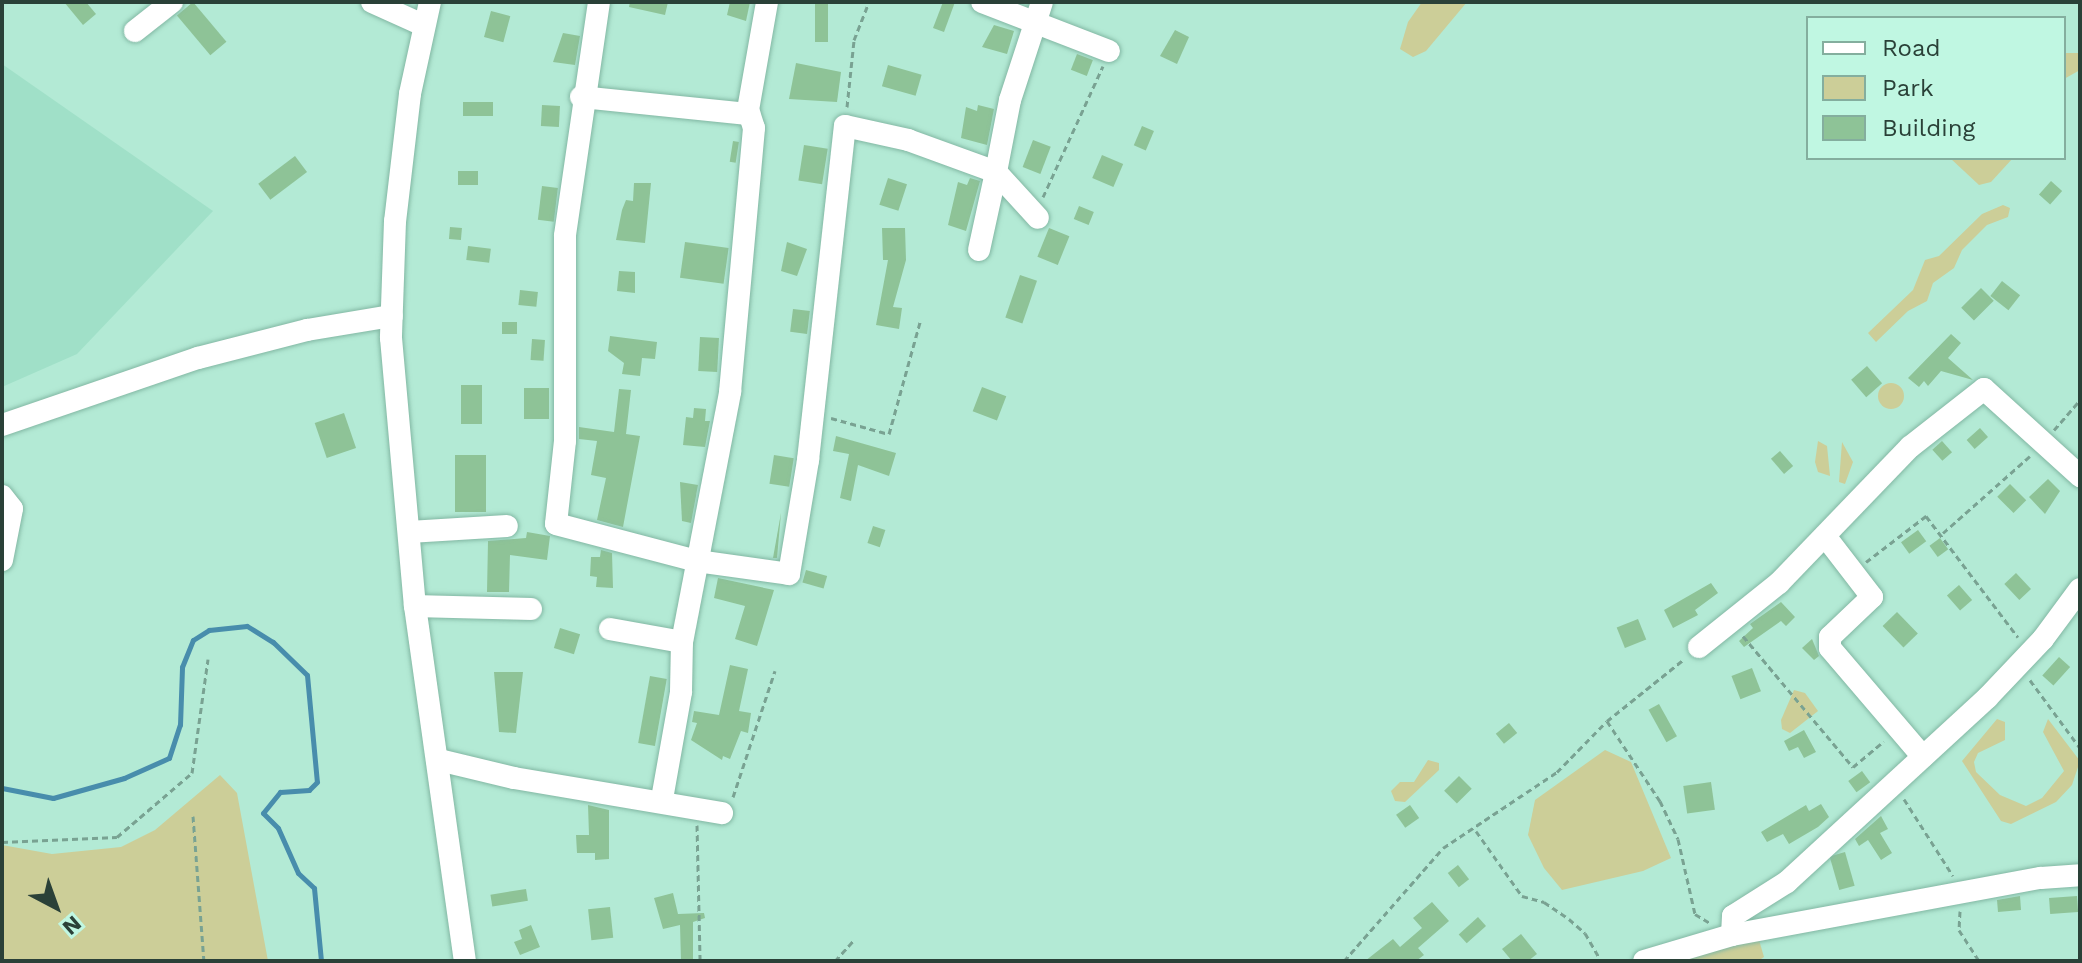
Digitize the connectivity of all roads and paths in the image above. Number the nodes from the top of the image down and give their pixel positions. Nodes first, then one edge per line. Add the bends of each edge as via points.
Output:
1 (172, 2) edge
2 (372, 2) edge
3 (430, 2) edge
4 (599, 2) edge
5 (767, 2) edge
6 (869, 2) edge
7 (982, 2) edge
8 (1038, 12) edge
9 (423, 25) junction
10 (135, 31) dead end
11 (1109, 51) dead end
12 (1096, 86) dead end
13 (581, 97) junction
14 (749, 114) junction
15 (845, 126) junction
16 (996, 172) junction
17 (1052, 180) dead end
18 (1038, 218) dead end
19 (979, 250) dead end
20 (392, 316) junction
21 (920, 322) dead end
22 (2080, 400) edge
23 (812, 412) junction
24 (2, 425) edge
25 (2043, 443) junction
26 (2080, 476) edge
27 (2, 496) edge
28 (507, 526) dead end
29 (409, 532) junction
30 (1943, 533) junction
31 (1825, 536) junction
32 (2, 560) edge
33 (697, 561) junction
34 (1854, 572) junction
35 (2080, 589) edge
36 (415, 606) junction
37 (531, 609) dead end
38 (1734, 624) junction
39 (610, 629) dead end
40 (682, 642) junction
41 (1699, 647) joint
42 (2025, 658) junction
43 (208, 659) dead end
44 (775, 671) dead end
45 (1607, 721) junction
46 (1899, 728) junction
47 (2080, 748) edge
48 (1923, 757) junction
49 (439, 760) junction
50 (1893, 784) junction
51 (662, 799) junction
52 (711, 812) junction
53 (193, 816) dead end
54 (1476, 831) junction
55 (2, 842) edge
56 (2080, 875) edge
57 (1960, 893) junction
58 (1732, 929) junction
59 (853, 941) dead end
60 (204, 961) edge
61 (465, 961) edge
62 (700, 961) edge
63 (835, 961) edge
64 (1344, 961) edge
65 (1601, 961) edge
66 (1644, 961) edge
67 (1979, 961) edge

1 - 10 street
2 - 9 street
3 - 9 street
4 - 13 street
5 - 14 street
6 - 15 path via 854,40
7 - 8 street
8 - 11 street
8 - 16 street
9 - 20 street via 395,221
12 - 17 path
13 - 14 street
13 - 33 street via 565,236 565,441 556,524
14 - 33 street via 754,128 730,392
15 - 16 street via 908,140
15 - 23 street
16 - 18 street
16 - 19 street
20 - 24 street via 307,330 198,358
20 - 29 street
21 - 23 path via 889,434
22 - 25 path
23 - 33 street via 789,574
25 - 26 street
25 - 30 path
25 - 31 street via 1984,389 1910,447
27 - 32 street via 12,509
28 - 29 street
29 - 36 street
30 - 34 path via 1926,516
30 - 42 path
31 - 34 street
31 - 38 street
33 - 40 street
34 - 46 street via 1872,597 1830,637 1830,648
35 - 42 street
36 - 37 street
36 - 49 street
38 - 41 street
38 - 46 path via 1853,767
39 - 40 street
40 - 51 street via 681,692
41 - 45 path
42 - 47 path
42 - 48 street
43 - 55 path via 192,773 117,837
44 - 52 path via 733,797
45 - 54 path via 1557,772
45 - 58 path via 1629,747 1678,839 1695,914
46 - 48 street
48 - 50 street
49 - 51 street via 514,778
49 - 61 street
50 - 57 path
50 - 58 street via 1795,875 1733,916
51 - 52 street
52 - 62 path
53 - 60 path
54 - 64 path via 1443,848
54 - 65 path via 1522,896 1544,902 1569,919 1585,933
56 - 57 street
57 - 58 street
57 - 67 path via 1959,930
58 - 66 street
59 - 63 path

